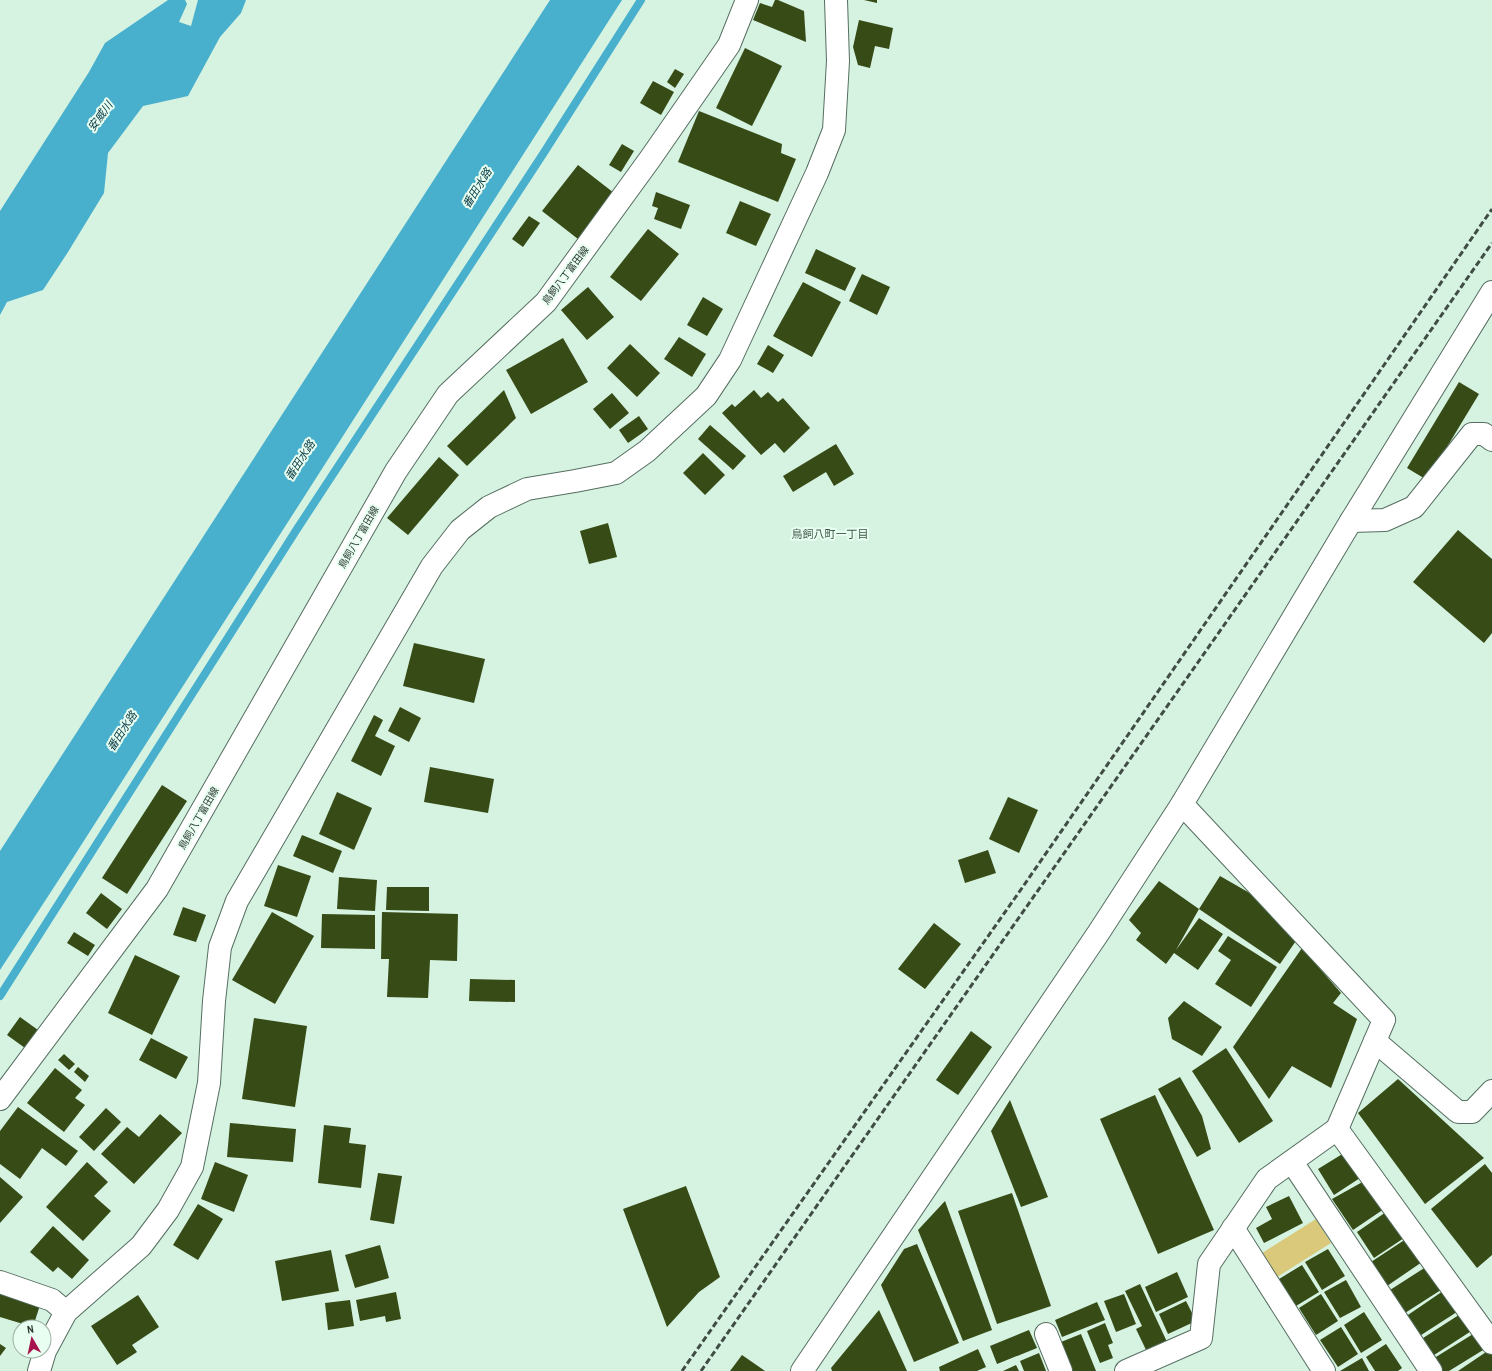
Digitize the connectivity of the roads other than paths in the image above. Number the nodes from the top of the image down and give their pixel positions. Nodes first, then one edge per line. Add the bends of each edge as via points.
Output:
1 (747, 0) edge
2 (836, 0) edge
3 (1492, 292) edge
4 (1492, 440) edge
5 (1351, 521) junction
6 (1182, 804) junction
7 (1375, 1041) junction
8 (1492, 1091) edge
9 (0, 1099) edge
10 (1337, 1129) junction
11 (1292, 1162) junction
12 (1233, 1228) junction
13 (0, 1282) edge
14 (66, 1312) junction
15 (1046, 1334) dead end
16 (1492, 1343) edge
17 (39, 1371) edge
18 (802, 1371) edge
19 (1061, 1371) edge
20 (1126, 1371) edge
21 (1324, 1371) edge
22 (1431, 1371) edge

1 - 9 street, 鳥飼八丁富田線 via 730,45 546,302 448,394 396,471 157,889
2 - 14 street via 838,61 834,130 818,173 730,360 706,396 647,451 616,473 527,489 489,507 460,530 432,566 236,901 220,947 209,1083 192,1167 168,1210 141,1246
3 - 5 street
4 - 5 street via 1484,434 1472,434 1414,507 1385,520
5 - 6 street
6 - 7 street via 1384,1020
6 - 18 street via 1095,939
7 - 8 street via 1458,1112 1472,1112
7 - 10 street
10 - 11 street
10 - 16 street
11 - 12 street via 1268,1179
11 - 22 street
12 - 20 street via 1209,1264 1201,1338
12 - 21 street
13 - 14 street via 52,1300
14 - 17 street via 45,1351
15 - 19 street

